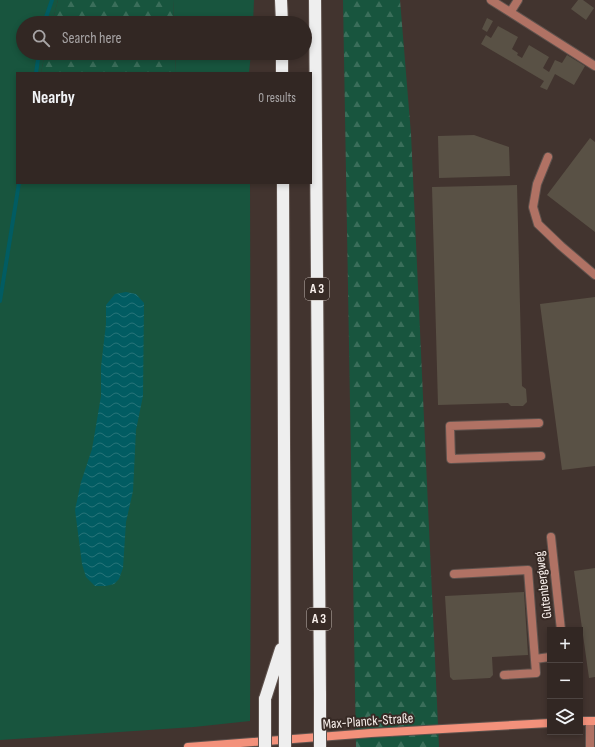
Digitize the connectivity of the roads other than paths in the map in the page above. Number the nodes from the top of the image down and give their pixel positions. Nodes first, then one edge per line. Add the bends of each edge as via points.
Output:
1 (281, 0) edge
2 (315, 0) edge
3 (491, 0) edge
4 (518, 0) edge
5 (511, 11) junction
6 (282, 16) edge
7 (282, 60) edge
8 (595, 66) edge
9 (282, 72) edge
10 (548, 157) dead end
11 (283, 184) edge
12 (595, 275) edge
13 (539, 422) dead end
14 (541, 456) dead end
15 (550, 537) dead end
16 (454, 574) dead end
17 (562, 627) edge
18 (284, 638) junction
19 (547, 657) edge
20 (535, 659) junction
21 (504, 675) dead end
22 (592, 721) edge
23 (547, 723) edge
24 (188, 747) edge
25 (265, 747) edge
26 (285, 747) edge
27 (320, 747) edge
28 (590, 747) edge

1 - 6 highway
2 - 27 highway, A 3, bridge
3 - 5 street
4 - 5 street
5 - 8 street
7 - 9 highway
10 - 12 street via 537,184 533,207 538,224
11 - 18 highway
13 - 14 street via 450,426 451,460
15 - 17 street, Gutenbergweg
16 - 20 street via 528,570
18 - 25 highway, bridge via 265,699
18 - 26 highway, bridge
19 - 20 street
20 - 21 street via 536,673
22 - 28 street
23 - 24 street, Max-Planck-Straße

